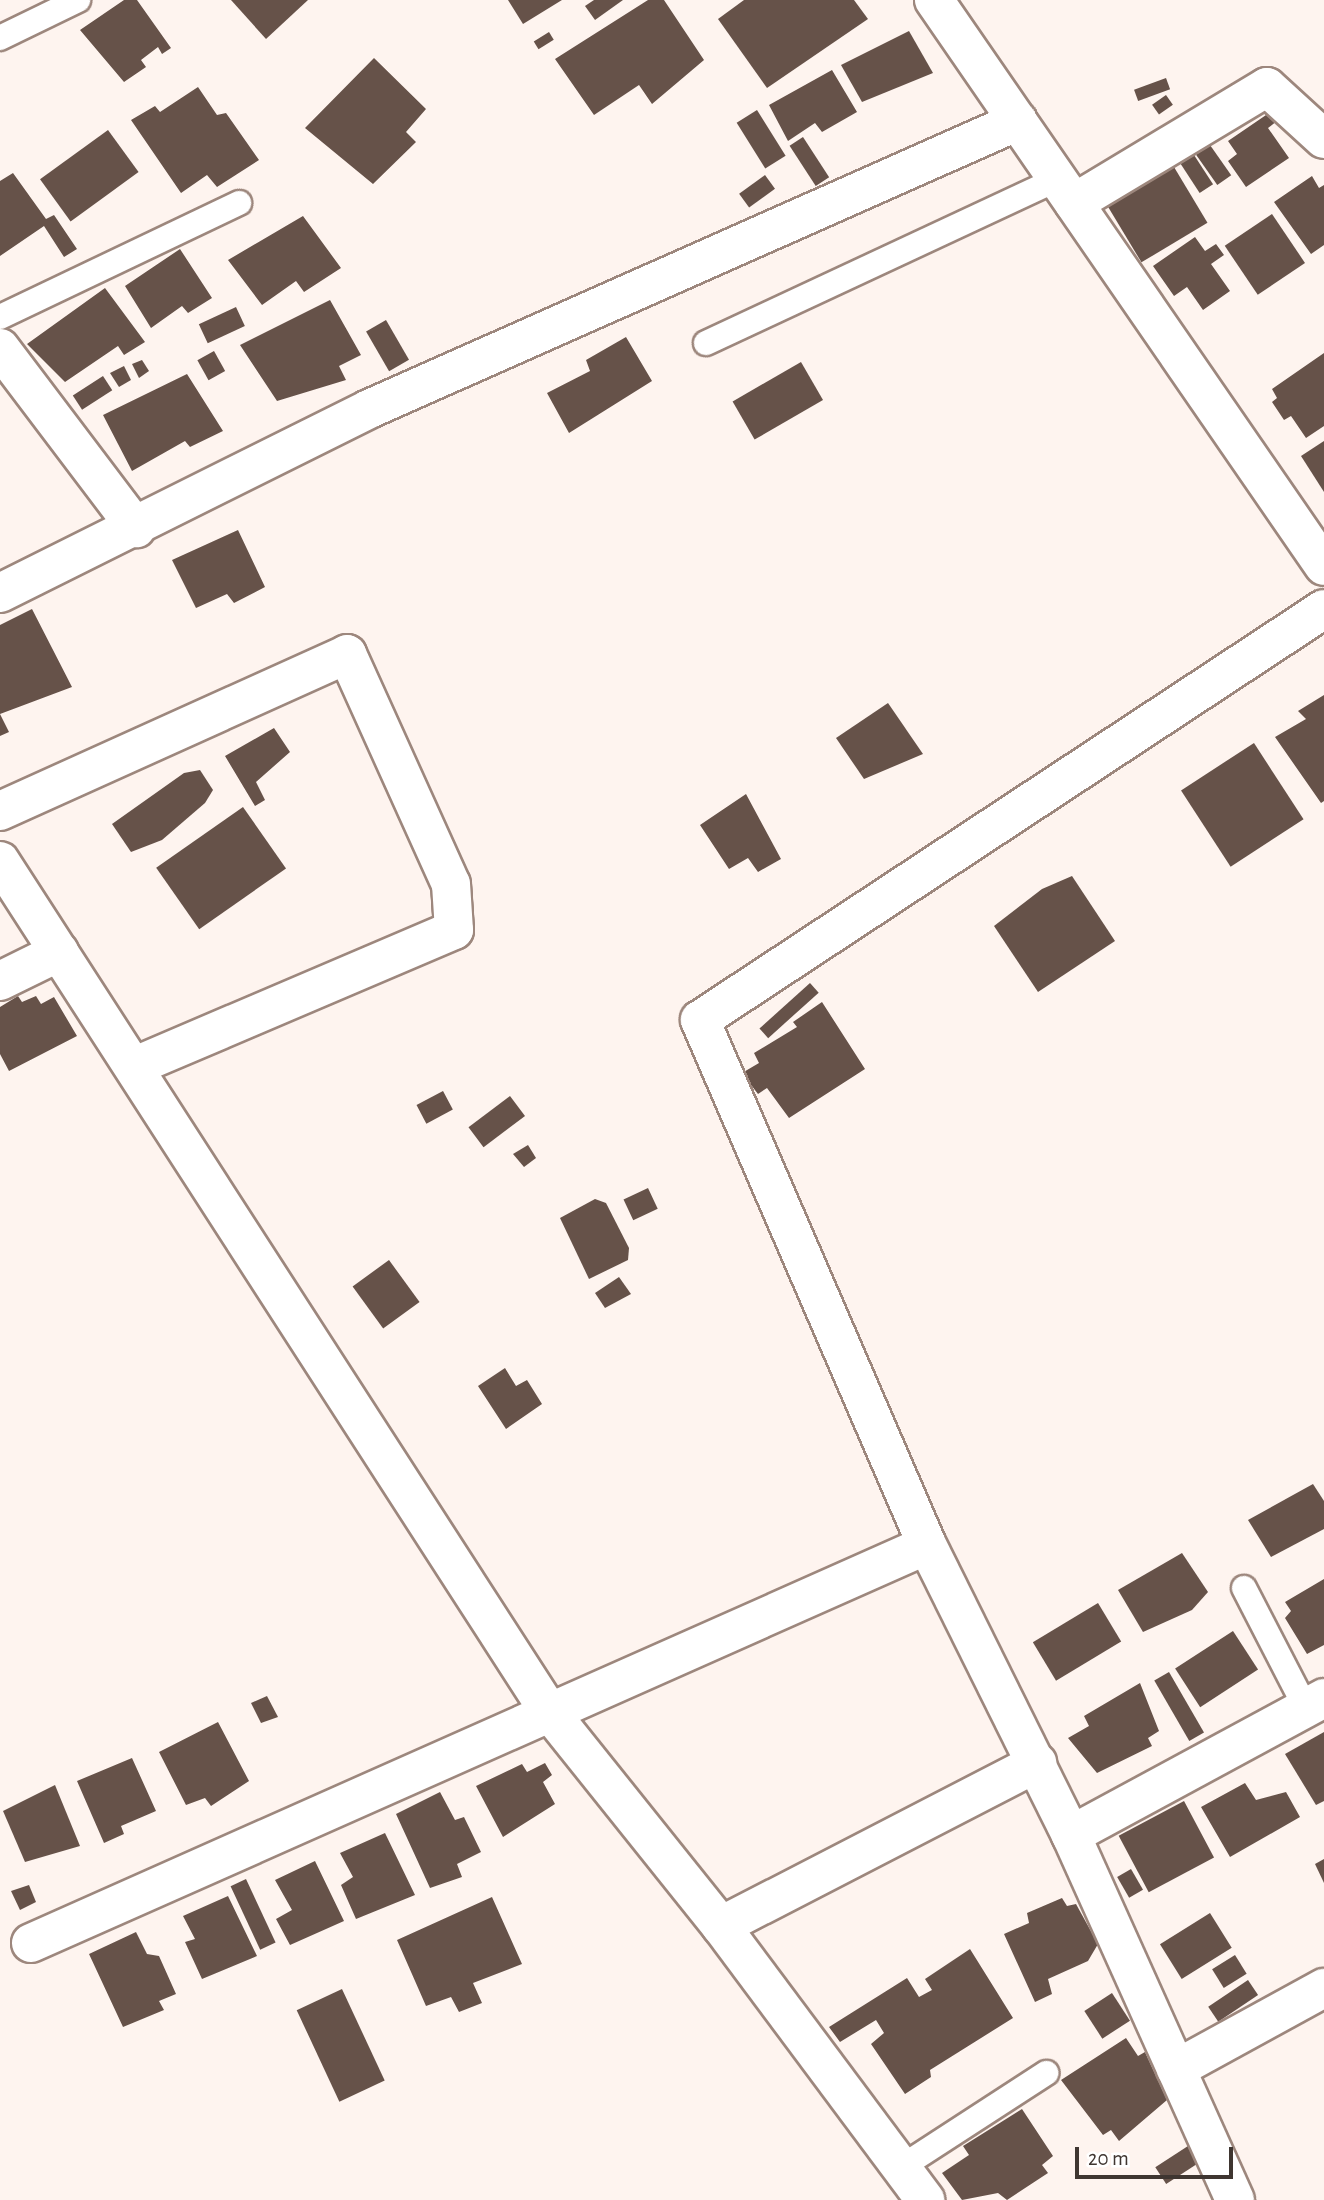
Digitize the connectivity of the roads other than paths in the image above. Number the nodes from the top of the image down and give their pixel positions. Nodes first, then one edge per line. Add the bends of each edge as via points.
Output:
1 (78, 0) edge
2 (934, 0) edge
3 (0, 38) edge
4 (1018, 121) junction
5 (1324, 139) edge
6 (1066, 191) junction
7 (239, 203) dead end
8 (0, 317) edge
9 (706, 343) dead end
10 (0, 348) edge
11 (136, 528) junction
12 (1324, 566) edge
13 (0, 593) edge
14 (1324, 609) edge
15 (0, 811) edge
16 (0, 861) edge
17 (59, 952) junction
18 (0, 981) edge
19 (135, 1066) junction
20 (927, 1545) junction
21 (1244, 1588) dead end
22 (1315, 1703) edge
23 (548, 1710) junction
24 (1037, 1763) junction
25 (1071, 1835) junction
26 (721, 1926) junction
27 (31, 1943) dead end
28 (1324, 1988) edge
29 (1177, 2068) junction
30 (1046, 2073) dead end
31 (903, 2166) junction
32 (925, 2200) edge
33 (1235, 2200) edge

1 - 3 lane
2 - 4 street
4 - 6 street
4 - 11 street via 369,408
5 - 6 street via 1267,87
6 - 9 lane
6 - 12 street
7 - 8 lane
10 - 11 street
11 - 13 street
14 - 20 street via 701,1020
15 - 19 street via 347,654 451,884 454,930
16 - 17 street
17 - 18 street
17 - 19 street
19 - 23 street
20 - 23 street via 592,1698
20 - 24 street
21 - 22 lane
22 - 25 street
23 - 26 street
23 - 27 street
24 - 25 street
24 - 26 street
25 - 29 street
26 - 31 street
28 - 29 street
29 - 33 street
30 - 31 lane
31 - 32 street

